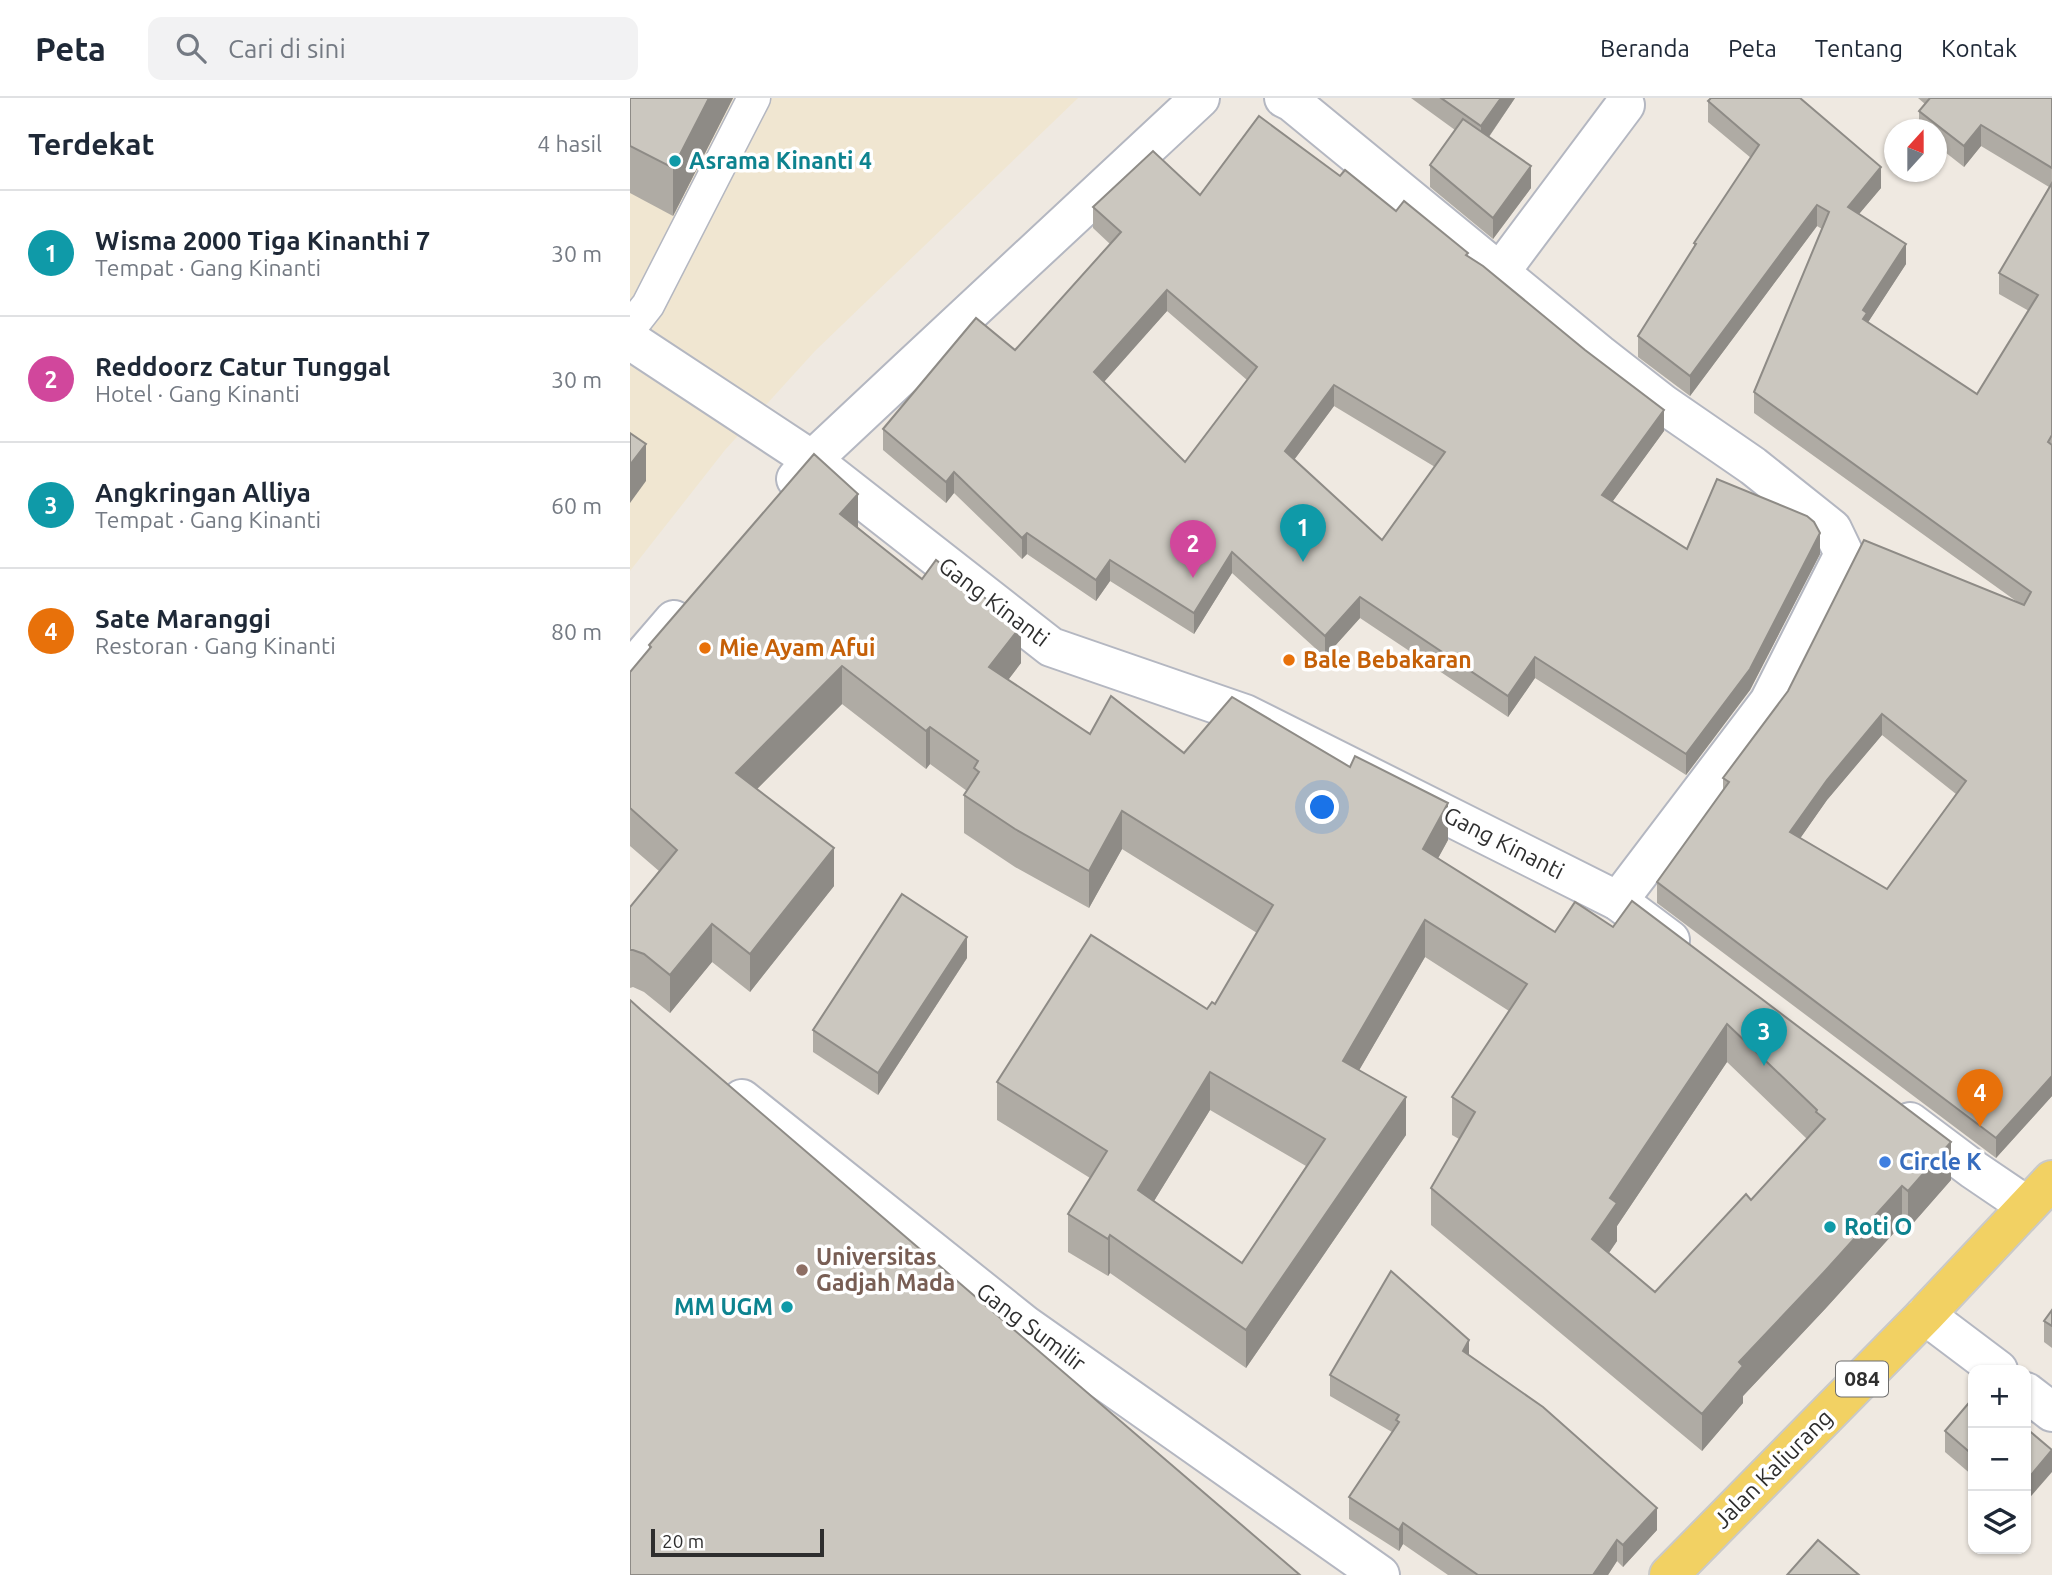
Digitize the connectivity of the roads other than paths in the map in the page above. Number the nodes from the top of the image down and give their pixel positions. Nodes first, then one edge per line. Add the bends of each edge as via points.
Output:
1 (754, 98) edge
2 (1200, 98) edge
3 (1290, 99) edge
4 (1625, 105) dead end
5 (1500, 272) junction
6 (630, 328) edge
7 (630, 340) edge
8 (812, 460) junction
9 (775, 503) edge
10 (694, 597) edge
11 (630, 671) edge
12 (1618, 901) junction
13 (1696, 960) edge
14 (715, 1078) edge
15 (1885, 1103) edge
16 (2039, 1193) edge
17 (1925, 1315) junction
18 (1991, 1365) edge
19 (2031, 1396) edge
20 (2052, 1412) edge
21 (1380, 1575) edge
22 (1669, 1575) edge

1 - 6 lane via 648,305
2 - 8 street
3 - 5 street
4 - 5 street
5 - 12 street via 1652,396 1753,466 1832,529 1844,554 1769,702
7 - 8 street, Gang Kinanti
8 - 9 street
8 - 12 street, Gang Kinanti via 1051,647 1245,714
10 - 11 street
12 - 13 street, Gang Kinanti
14 - 21 street, Gang Sumilir via 1025,1325
15 - 16 street via 1974,1170
16 - 17 main road, Jalan Kaliurang / 084
17 - 18 street
17 - 22 main road, Jalan Kaliurang / 084
19 - 20 street

